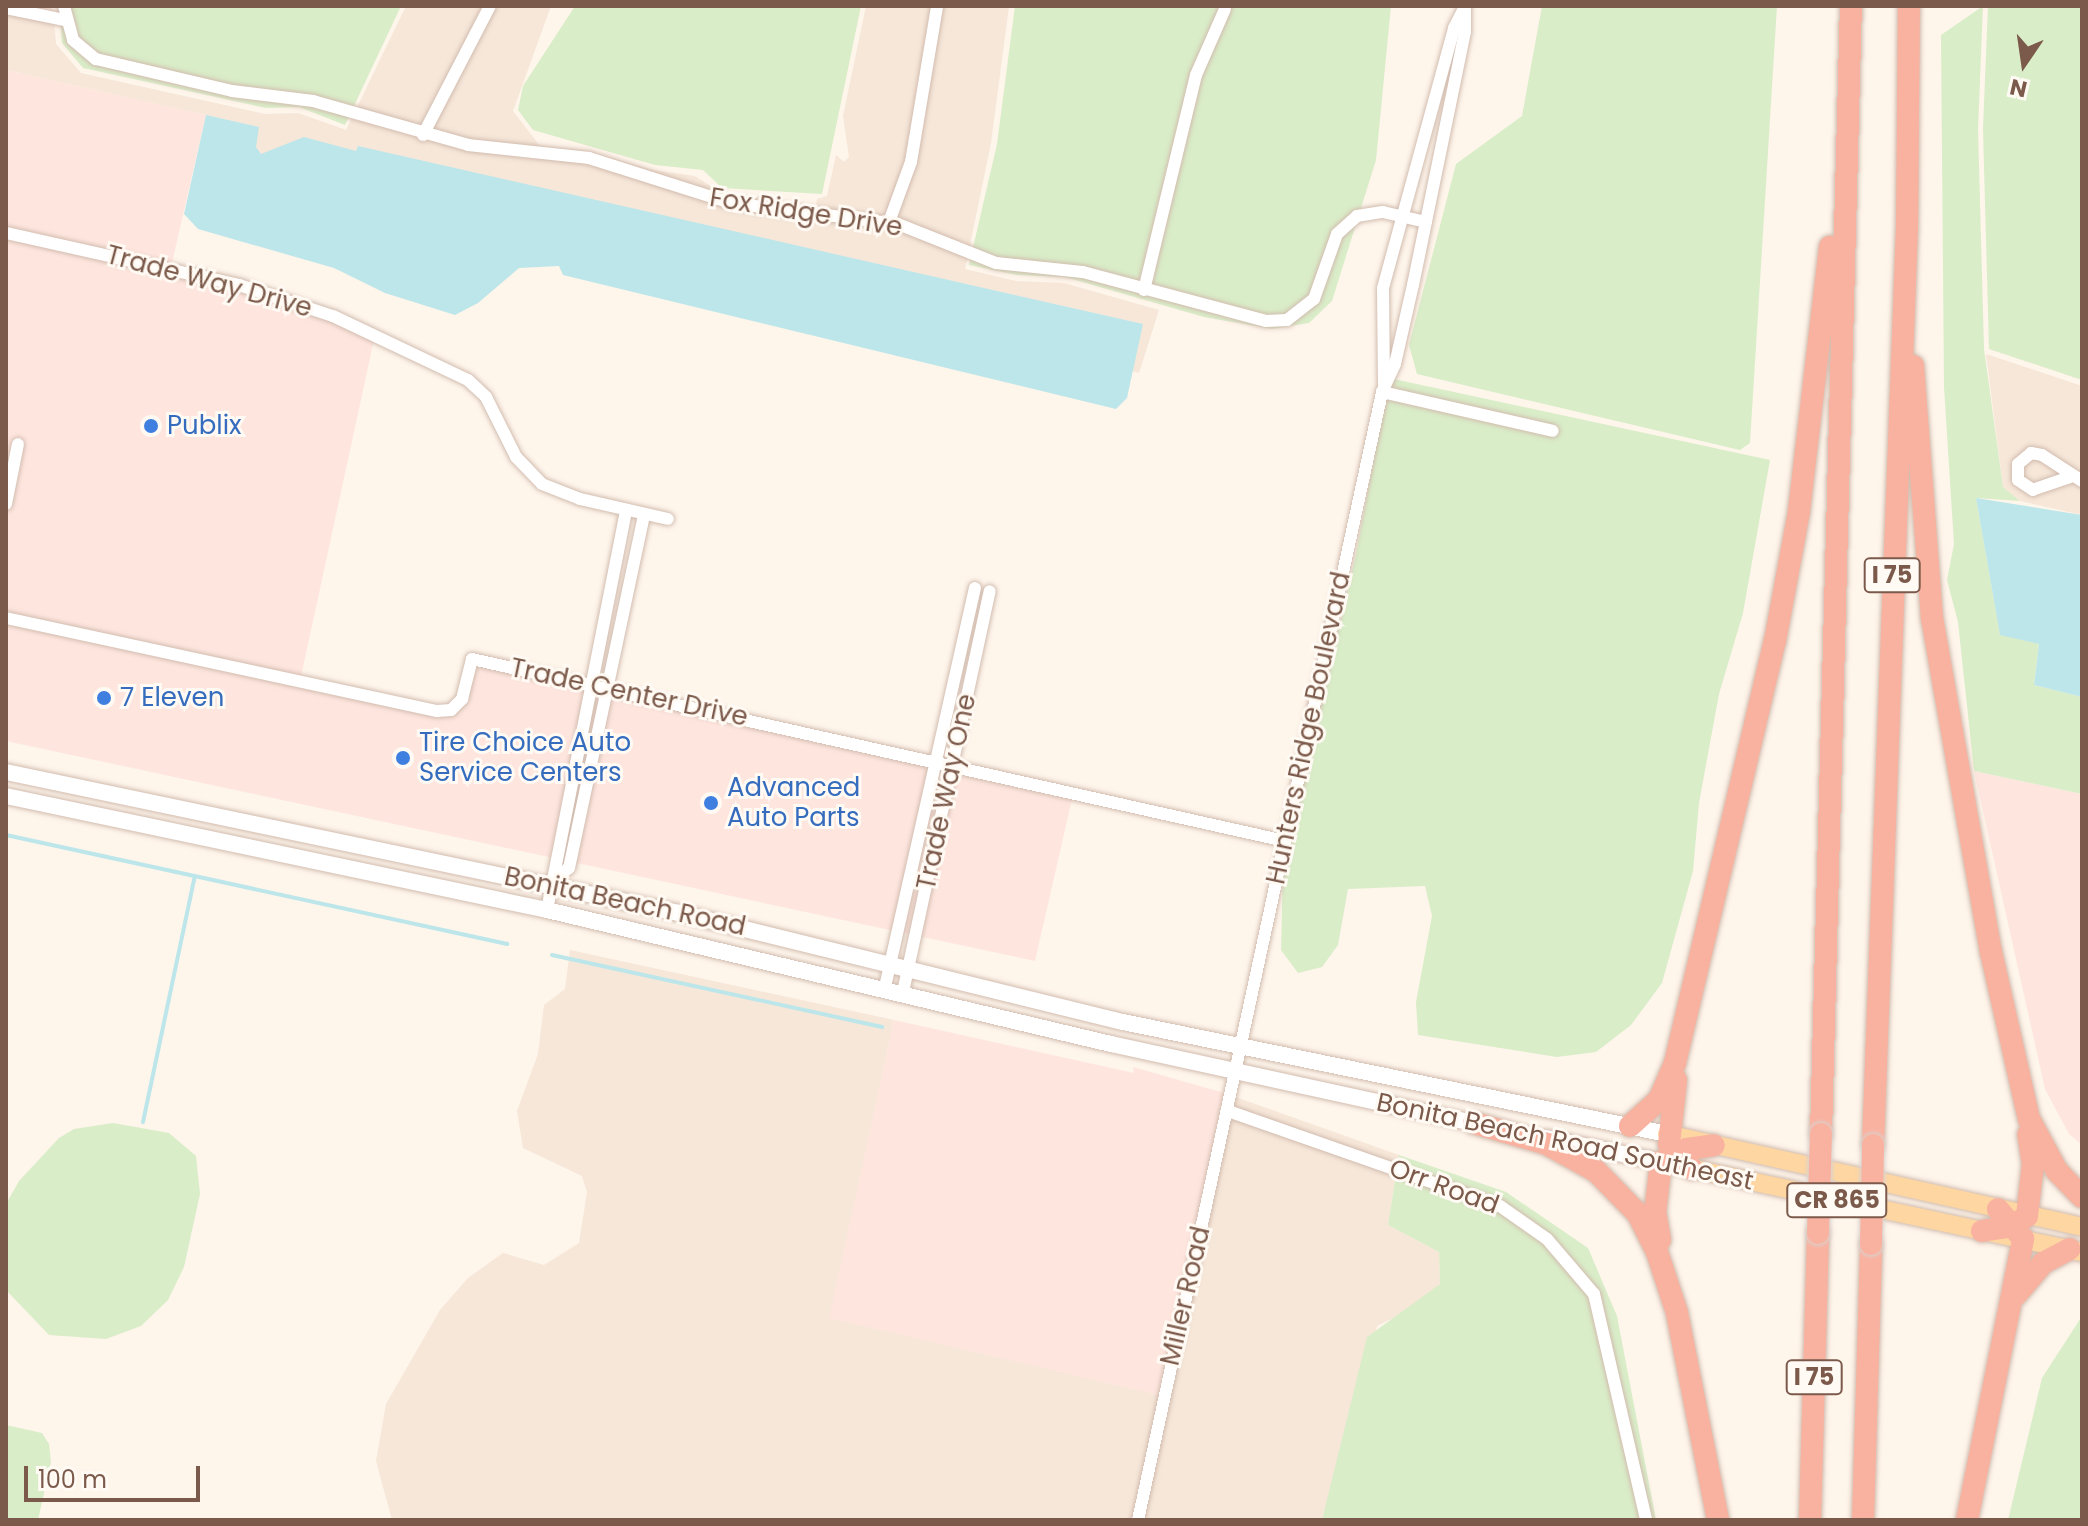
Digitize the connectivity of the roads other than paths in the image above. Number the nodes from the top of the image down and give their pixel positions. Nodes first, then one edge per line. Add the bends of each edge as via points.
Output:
1 (64, 6) edge
2 (490, 6) edge
3 (937, 6) edge
4 (1465, 6) edge
5 (1851, 6) edge
6 (1909, 6) edge
7 (1225, 7) edge
8 (6, 8) edge
9 (64, 20) junction
10 (423, 135) junction
11 (1847, 144) junction
12 (1401, 217) junction
13 (889, 222) junction
14 (1426, 222) junction
15 (1907, 228) junction
16 (6, 233) edge
17 (1144, 290) junction
18 (1383, 388) junction
19 (1553, 431) dead end
20 (18, 444) dead end
21 (6, 504) edge
22 (626, 510) junction
23 (644, 514) junction
24 (668, 519) dead end
25 (975, 588) dead end
26 (990, 591) dead end
27 (6, 618) edge
28 (590, 684) junction
29 (609, 687) junction
30 (935, 764) junction
31 (952, 769) junction
32 (6, 772) edge
33 (6, 796) edge
34 (1285, 841) junction
35 (555, 883) junction
36 (547, 910) junction
37 (890, 963) junction
38 (908, 968) junction
39 (885, 987) junction
40 (903, 992) junction
41 (1241, 1048) junction
42 (1675, 1063) junction
43 (1236, 1072) junction
44 (2021, 1095) junction
45 (1228, 1111) junction
46 (1474, 1123) junction
47 (1630, 1126) junction
48 (1714, 1145) joint
49 (1667, 1150) junction
50 (1692, 1169) joint
51 (2082, 1197) edge
52 (2015, 1222) junction
53 (2082, 1227) edge
54 (1982, 1231) joint
55 (2075, 1251) edge
56 (2015, 1296) junction
57 (1677, 1313) junction
58 (1138, 1520) edge
59 (1646, 1520) edge
60 (1718, 1520) edge
61 (1810, 1520) edge
62 (1863, 1520) edge
63 (1967, 1520) edge

1 - 9 street
2 - 10 street
3 - 13 street via 911,162
4 - 12 street, Hunters Ridge Boulevard via 1454,28
4 - 14 street, Hunters Ridge Boulevard via 1465,32
5 - 11 highway, I 75
6 - 15 highway, I 75
7 - 17 street via 1196,75
8 - 9 street
9 - 10 street, Fox Ridge Drive via 73,40 96,59 232,91 313,101
10 - 13 street, Fox Ridge Drive via 497,150 589,158 731,203
11 - 42 highway via 1788,573
11 - 61 highway, I 75, bridge
12 - 14 street, Fox Ridge Drive
12 - 17 street, Fox Ridge Drive via 1370,211 1346,222 1314,299 1287,320 1266,321
12 - 18 street, Hunters Ridge Boulevard via 1383,288
13 - 17 street, Fox Ridge Drive via 996,263 1067,268
14 - 18 street, Hunters Ridge Boulevard via 1395,364
15 - 44 highway via 1919,483 1932,618 1954,759
15 - 62 highway, I 75, bridge
16 - 22 street, Trade Way Drive via 239,285 344,321 468,380 486,397 516,457 542,484
18 - 19 street
18 - 34 street, Hunters Ridge Boulevard
20 - 21 street
22 - 23 street, Trade Way Drive
22 - 28 street
23 - 24 street, Trade Way Drive
23 - 29 street
25 - 30 street, Trade Way One
26 - 31 street, Trade Way One
27 - 28 street, Trade Center Drive via 437,711 451,710 462,699 472,659
28 - 29 street, Trade Center Drive
28 - 35 street via 553,865
29 - 30 street, Trade Center Drive
29 - 35 street via 569,868
30 - 31 street, Trade Center Drive
30 - 37 street, Trade Way One
31 - 34 street, Trade Center Drive
31 - 38 street, Trade Way One
32 - 35 street, Bonita Beach Road
33 - 36 street, Bonita Beach Road
34 - 41 street, Hunters Ridge Boulevard
35 - 36 street
35 - 37 street, Bonita Beach Road
36 - 39 street, Bonita Beach Road
37 - 38 street, Bonita Beach Road
37 - 39 street, Trade Way One
38 - 40 street, Trade Way One
38 - 41 street, Bonita Beach Road
39 - 40 street, Bonita Beach Road
40 - 43 street, Bonita Beach Road
41 - 43 street, Hunters Ridge Boulevard
41 - 47 street, Bonita Beach Road Southeast
42 - 47 highway via 1659,1100
42 - 49 highway
43 - 45 street, Miller Road
43 - 46 street, Bonita Beach Road Southeast
44 - 51 highway via 2043,1148
44 - 52 highway via 2033,1164
45 - 58 street, Miller Road
45 - 59 street, Orr Road via 1500,1206 1547,1239 1594,1294
46 - 49 street, Bonita Beach Road Southeast
46 - 57 highway via 1547,1144 1596,1171 1620,1192 1652,1239
47 - 49 street, Bonita Beach Road Southeast
48 - 49 highway
48 - 52 main road, Bonita Beach Road Southeast / CR 865
49 - 50 highway
49 - 57 highway via 1655,1213
50 - 54 main road, Bonita Beach Road Southeast / CR 865
52 - 53 main road, Bonita Beach Road Southeast / CR 865
52 - 54 highway
52 - 55 main road, Bonita Beach Road Southeast / CR 865
52 - 56 highway
55 - 56 highway via 2033,1272
56 - 63 highway
57 - 60 highway

